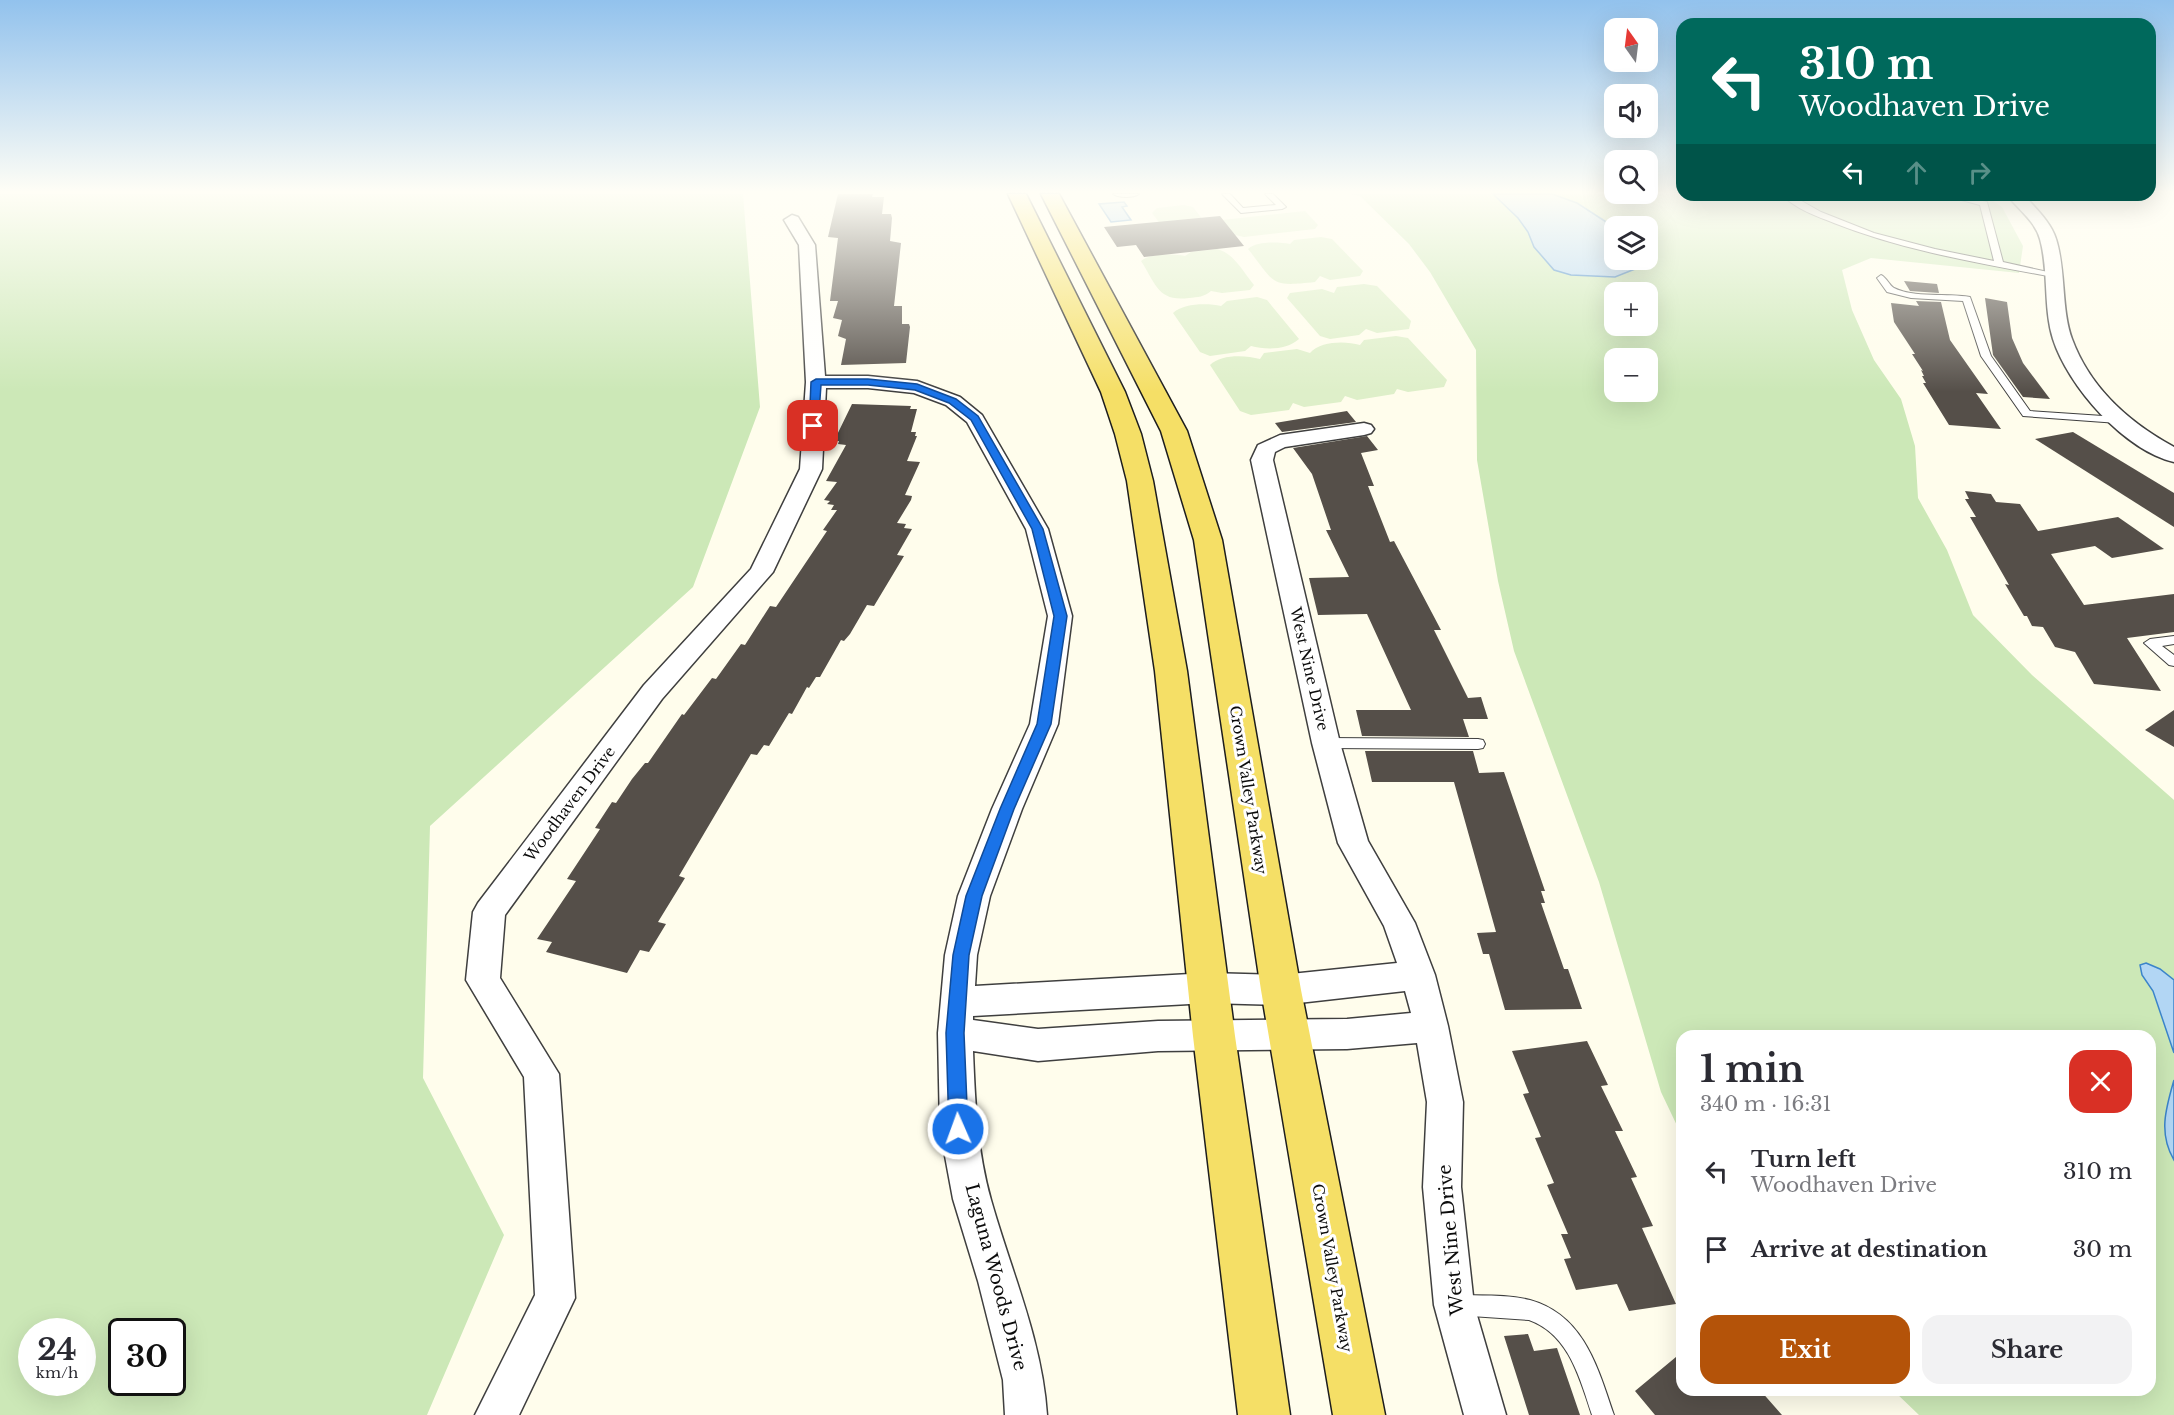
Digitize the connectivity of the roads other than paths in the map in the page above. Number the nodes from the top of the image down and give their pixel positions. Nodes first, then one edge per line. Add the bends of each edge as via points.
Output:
1 (808, 260) edge
2 (1049, 260) edge
3 (1085, 260) edge
4 (1976, 260) edge
5 (1998, 260) edge
6 (2051, 260) edge
7 (1999, 264) junction
8 (2053, 274) junction
9 (1881, 278) dead end
10 (816, 382) junction
11 (2118, 420) junction
12 (1364, 429) dead end
13 (2174, 456) edge
14 (2174, 640) edge
15 (2174, 662) edge
16 (1326, 743) junction
17 (1479, 744) dead end
18 (1419, 975) junction
19 (1208, 988) junction
20 (1285, 1012) junction
21 (956, 1017) junction
22 (1431, 1026) junction
23 (1214, 1036) junction
24 (1454, 1305) junction
25 (496, 1415) edge
26 (1026, 1415) edge
27 (1264, 1415) edge
28 (1359, 1415) edge
29 (1485, 1415) edge
30 (1603, 1415) edge

1 - 10 street, Woodhaven Drive
2 - 19 main road via 1113,392 1140,481 1171,671
3 - 20 main road, Crown Valley Parkway via 1174,431 1208,540
4 - 7 lane
5 - 7 lane
6 - 8 street
7 - 8 lane
8 - 11 street via 2062,338 2082,379
9 - 11 lane via 1890,290 1967,299 1986,356 2027,414
10 - 21 street, Laguna Woods Drive via 917,387 953,401 975,418 1037,529 1060,616 1044,724 974,896 961,955
10 - 25 street, Woodhaven Drive via 811,469 761,572 653,692 489,912 483,980 541,1074 555,1298
11 - 13 street
12 - 16 street, West Nine Drive via 1280,441 1265,449 1262,460
14 - 15 lane via 2150,643
16 - 17 lane
16 - 18 street, West Nine Drive via 1353,843 1399,923
18 - 20 street
18 - 22 street, West Nine Drive
19 - 20 street
19 - 21 street
19 - 23 main road
20 - 22 street via 1347,1034
20 - 23 street
20 - 28 main road, Crown Valley Parkway
21 - 23 street via 1038,1045
21 - 26 street, Laguna Woods Drive via 958,1129 972,1198 1024,1380
22 - 24 street, West Nine Drive via 1445,1102 1443,1187
23 - 27 main road
24 - 29 street, West Nine Drive
24 - 30 lane via 1532,1311 1555,1323 1575,1345

